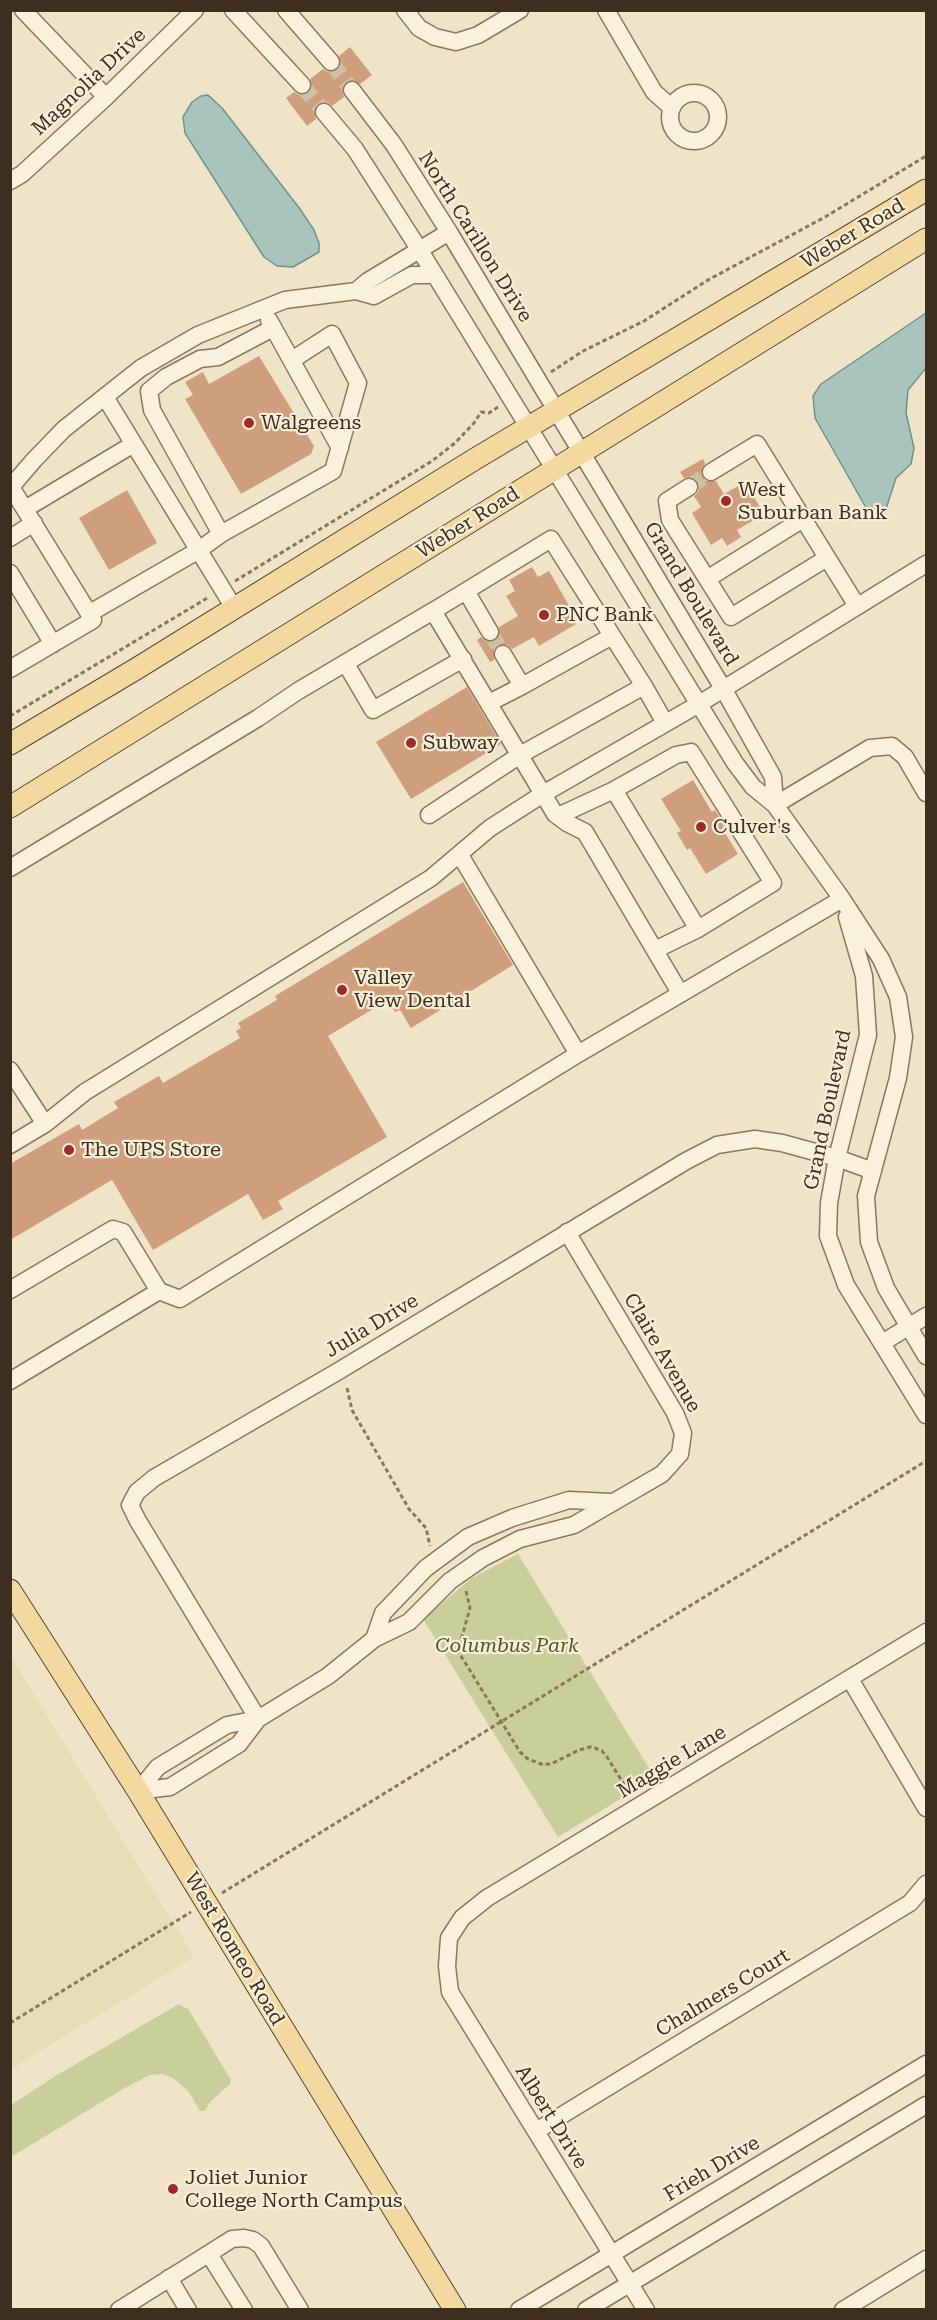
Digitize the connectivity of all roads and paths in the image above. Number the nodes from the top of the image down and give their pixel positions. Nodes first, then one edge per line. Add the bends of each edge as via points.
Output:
1 (23, 10) edge
2 (195, 10) edge
3 (233, 10) edge
4 (286, 10) edge
5 (405, 10) edge
6 (520, 10) edge
7 (606, 10) edge
8 (331, 62) tunnel mouth
9 (302, 85) tunnel mouth
10 (352, 90) tunnel mouth
11 (106, 96) junction
12 (672, 108) dead end
13 (324, 112) tunnel mouth
14 (927, 156) edge
15 (10, 181) edge
16 (927, 190) edge
17 (449, 232) junction
18 (927, 239) edge
19 (419, 249) junction
20 (434, 274) junction
21 (356, 291) junction
22 (262, 309) junction
23 (273, 328) junction
24 (292, 360) junction
25 (556, 369) dead end
26 (105, 397) junction
27 (496, 408) dead end
28 (557, 410) junction
29 (528, 427) junction
30 (132, 445) junction
31 (340, 448) junction
32 (582, 452) junction
33 (555, 469) junction
34 (711, 472) tunnel mouth
35 (689, 487) tunnel mouth
36 (11, 488) edge
37 (29, 516) junction
38 (803, 519) junction
39 (221, 534) junction
40 (10, 538) edge
41 (199, 550) junction
42 (827, 558) junction
43 (927, 564) edge
44 (10, 573) edge
45 (707, 579) junction
46 (222, 588) junction
47 (466, 591) junction
48 (857, 606) junction
49 (234, 608) junction
50 (434, 611) junction
51 (90, 613) junction
52 (490, 632) tunnel mouth
53 (612, 636) junction
54 (53, 644) junction
55 (503, 654) tunnel mouth
56 (463, 659) junction
57 (346, 664) junction
58 (10, 669) edge
59 (522, 686) junction
60 (644, 687) junction
61 (724, 690) junction
62 (489, 703) junction
63 (699, 704) junction
64 (10, 716) edge
65 (665, 723) junction
66 (10, 744) edge
67 (520, 755) junction
68 (614, 790) junction
69 (927, 793) edge
70 (543, 794) junction
71 (775, 805) junction
72 (10, 807) edge
73 (429, 815) dead end
74 (558, 816) junction
75 (460, 855) junction
76 (10, 868) edge
77 (842, 899) junction
78 (698, 929) junction
79 (655, 950) junction
80 (680, 993) junction
81 (578, 1054) junction
82 (10, 1070) edge
83 (45, 1124) junction
84 (10, 1145) edge
85 (837, 1158) junction
86 (873, 1171) junction
87 (567, 1232) junction
88 (10, 1290) edge
89 (159, 1291) junction
90 (927, 1316) edge
91 (909, 1327) junction
92 (882, 1343) junction
93 (927, 1356) edge
94 (10, 1381) edge
95 (347, 1388) dead end
96 (927, 1415) edge
97 (927, 1461) edge
98 (611, 1502) junction
99 (439, 1558) junction
100 (456, 1577) junction
101 (10, 1590) edge
102 (927, 1632) edge
103 (374, 1639) junction
104 (850, 1679) junction
105 (258, 1719) junction
106 (501, 1722) junction
107 (625, 1786) dead end
108 (138, 1791) junction
109 (927, 1808) edge
110 (927, 1884) edge
111 (228, 1890) dead end
112 (206, 1903) junction
113 (449, 1938) joint
114 (10, 2023) edge
115 (927, 2064) edge
116 (927, 2105) edge
117 (536, 2132) junction
118 (209, 2253) junction
119 (611, 2254) junction
120 (927, 2259) edge
121 (169, 2278) junction
122 (629, 2283) junction
123 (126, 2308) edge
124 (188, 2310) edge
125 (244, 2310) edge
126 (300, 2310) edge
127 (455, 2310) edge
128 (519, 2310) edge
129 (586, 2310) edge
130 (646, 2310) edge
131 (843, 2310) edge

1 - 11 street
2 - 11 street, Magnolia Drive
3 - 9 street
4 - 8 street
5 - 6 street via 419,28 456,42 478,35
7 - 12 street via 654,92
10 - 17 street, North Carillon Drive via 394,145
11 - 15 street, Magnolia Drive
13 - 19 street via 355,149
14 - 25 path
16 - 28 main road, Weber Road
17 - 19 street
17 - 28 street, North Carillon Drive
18 - 32 main road, Weber Road
19 - 20 street
19 - 21 street
20 - 21 street via 412,275 374,296
20 - 29 street
21 - 22 street via 285,300
22 - 23 street
22 - 26 street via 198,335 141,368
23 - 24 street
23 - 39 street via 218,357 200,359 149,391 152,410
24 - 31 street
24 - 31 street via 332,334 358,383
26 - 30 street
26 - 36 street via 64,429
27 - 46 path via 489,413 480,412 455,444 432,461
28 - 29 main road, Weber Road
28 - 32 street, Grand Boulevard
29 - 33 street, Grand Boulevard
29 - 49 main road, Weber Road
30 - 37 street
30 - 41 street
31 - 39 street via 333,471
32 - 33 main road, Weber Road
32 - 61 street, Grand Boulevard
33 - 63 street, Grand Boulevard
33 - 72 main road, Weber Road
34 - 38 street via 757,444
35 - 45 street via 667,501 670,520
36 - 37 street
37 - 40 street
37 - 51 street
38 - 42 street
38 - 45 street
39 - 41 street
41 - 46 street
41 - 51 street
42 - 45 street via 731,617
42 - 48 street
43 - 48 street
44 - 54 street
46 - 49 street
46 - 64 path
47 - 50 street
47 - 52 street
47 - 53 street via 551,539
48 - 61 street
49 - 66 main road, Weber Road
50 - 56 street
50 - 57 street
51 - 54 street via 93,620
53 - 59 street
53 - 60 street
54 - 58 street
55 - 59 street
56 - 57 street via 373,710
56 - 62 street
57 - 76 street
59 - 62 street
60 - 65 street
60 - 67 street
61 - 63 street
61 - 71 street, Grand Boulevard via 773,777
62 - 67 street
63 - 65 street
63 - 71 street, Grand Boulevard via 753,787
65 - 70 street
67 - 70 street
67 - 73 street
68 - 74 street
68 - 78 street
68 - 78 street via 676,755 691,752 773,883
69 - 71 street via 905,757 892,746 870,748
70 - 74 street
70 - 75 street via 490,828
71 - 77 street, Grand Boulevard
74 - 79 street via 585,832
75 - 81 street
75 - 83 street via 431,878 85,1092
77 - 80 street
77 - 85 street, Grand Boulevard via 864,976 868,1035
77 - 86 street, Grand Boulevard via 881,959 898,997 904,1038 898,1078
78 - 79 street
79 - 80 street
80 - 81 street
81 - 89 street via 180,1299
82 - 83 street
83 - 84 street
85 - 86 street, Julia Drive
85 - 87 street, Julia Drive via 755,1139 717,1145
85 - 92 street, Grand Boulevard via 828,1236 846,1285
86 - 91 street, Grand Boulevard via 866,1196 869,1242 886,1288
87 - 98 street, Claire Avenue via 675,1413 683,1433 680,1454 662,1474
87 - 105 street, Julia Drive via 154,1478 137,1492 130,1505 138,1521
88 - 89 street via 113,1229 123,1232
89 - 94 street
90 - 91 street
91 - 92 street
91 - 93 street, Grand Boulevard
92 - 96 street, Grand Boulevard
95 - 99 path via 352,1410 409,1509 426,1528 429,1545
97 - 106 path
98 - 99 street, Claire Avenue via 569,1500 512,1518 468,1538
98 - 100 street, Claire Avenue via 574,1525 520,1539
99 - 103 street, Claire Avenue via 384,1613
100 - 103 street, Claire Avenue via 408,1622
100 - 106 path via 463,1584 470,1608 458,1651
101 - 108 main road, West Romeo Road
102 - 104 street, Maggie Lane
103 - 105 street, Claire Avenue via 328,1676
104 - 109 street
104 - 113 street, Maggie Lane via 487,1898 462,1918
105 - 108 street, Claire Avenue via 227,1725 158,1767
105 - 108 street, Claire Avenue via 239,1744 170,1787
106 - 107 path via 520,1752 536,1764 553,1763 579,1750 595,1748 608,1756
106 - 111 path
108 - 112 main road, West Romeo Road
110 - 117 street, Chalmers Court via 910,1903
112 - 114 path
112 - 127 main road, West Romeo Road
113 - 117 street, Albert Drive via 450,1992
115 - 119 street, Frieh Drive
116 - 122 street
117 - 119 street, Albert Drive
118 - 121 street
118 - 125 street
118 - 126 street via 232,2239 253,2240 261,2246
119 - 122 street, Albert Drive
119 - 128 street, Frieh Drive
120 - 131 street
121 - 123 street
121 - 124 street
122 - 129 street
122 - 130 street, Albert Drive

